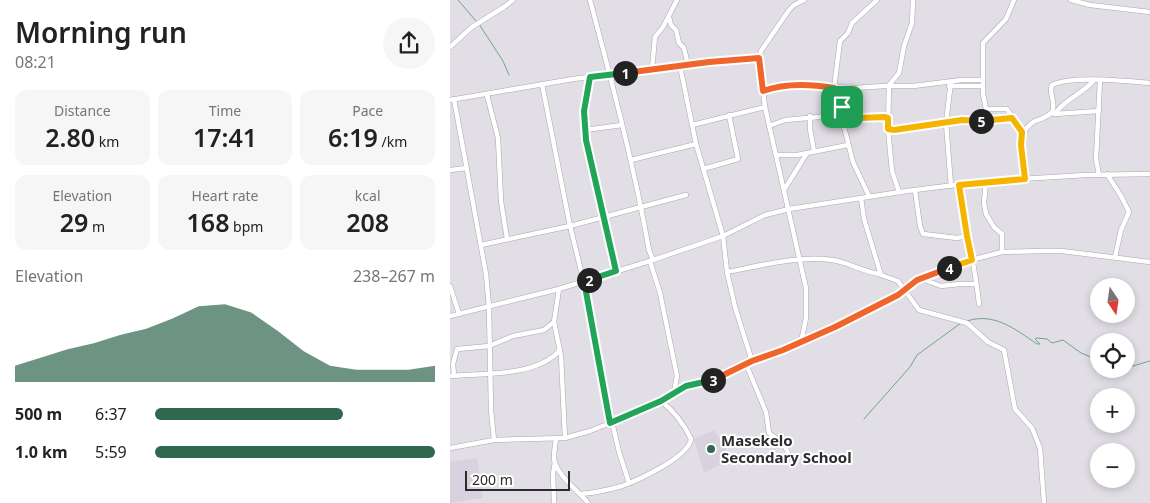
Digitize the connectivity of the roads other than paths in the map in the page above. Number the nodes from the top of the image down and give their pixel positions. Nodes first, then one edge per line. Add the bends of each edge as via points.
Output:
1 (512, 0) edge
2 (590, 0) edge
3 (677, 0) edge
4 (804, 0) edge
5 (878, 0) edge
6 (912, 0) edge
7 (1014, 0) edge
8 (1071, 0) edge
9 (1077, 1) edge
10 (1150, 12) edge
11 (669, 15) junction
12 (450, 47) edge
13 (759, 58) junction
14 (688, 65) junction
15 (680, 66) junction
16 (652, 69) junction
17 (611, 75) junction
18 (590, 77) junction
19 (1094, 80) junction
20 (1100, 80) junction
21 (983, 83) junction
22 (1150, 83) edge
23 (542, 84) junction
24 (950, 84) junction
25 (890, 87) junction
26 (834, 88) junction
27 (763, 91) junction
28 (488, 94) junction
29 (452, 100) edge
30 (838, 105) junction
31 (765, 107) junction
32 (840, 112) junction
33 (1099, 112) junction
34 (1055, 114) junction
35 (729, 116) junction
36 (810, 116) junction
37 (1048, 116) junction
38 (888, 118) junction
39 (1012, 118) junction
40 (946, 123) junction
41 (622, 125) junction
42 (692, 125) junction
43 (769, 126) junction
44 (888, 129) junction
45 (585, 130) junction
46 (1022, 132) junction
47 (696, 144) junction
48 (848, 145) junction
49 (814, 151) junction
50 (806, 153) junction
51 (776, 156) junction
52 (631, 160) junction
53 (467, 168) junction
54 (703, 169) junction
55 (450, 170) edge
56 (1099, 174) junction
57 (1106, 174) junction
58 (1150, 174) edge
59 (1025, 179) junction
60 (986, 181) junction
61 (959, 185) junction
62 (951, 186) junction
63 (784, 190) junction
64 (916, 190) junction
65 (899, 192) junction
66 (686, 195) dead end
67 (869, 196) junction
68 (861, 198) junction
69 (639, 207) junction
70 (789, 209) junction
71 (602, 217) junction
72 (570, 226) junction
73 (723, 236) junction
74 (967, 236) junction
75 (507, 239) junction
76 (481, 245) junction
77 (1002, 252) junction
78 (1115, 257) junction
79 (799, 259) junction
80 (972, 260) junction
81 (652, 261) junction
82 (1150, 262) edge
83 (616, 271) junction
84 (728, 272) junction
85 (880, 274) junction
86 (922, 278) junction
87 (584, 281) junction
88 (976, 284) junction
89 (450, 286) edge
90 (559, 289) junction
91 (904, 291) junction
92 (979, 304) dead end
93 (489, 306) junction
94 (460, 314) junction
95 (450, 316) edge
96 (554, 322) junction
97 (801, 342) junction
98 (489, 346) junction
99 (560, 350) junction
100 (752, 361) junction
101 (746, 364) junction
102 (490, 374) junction
103 (452, 376) edge
104 (674, 392) junction
105 (661, 401) junction
106 (611, 423) junction
107 (565, 438) junction
108 (556, 439) junction
109 (494, 440) junction
110 (450, 448) edge
111 (788, 453) dead end
112 (555, 462) junction
113 (629, 483) junction
114 (580, 494) junction
115 (554, 503) edge
116 (588, 503) edge
117 (1044, 503) edge

1 - 12 street via 472,27
2 - 17 street
3 - 11 street
4 - 13 street via 789,10
5 - 26 street via 852,23 840,41
6 - 25 street via 911,28 899,74
7 - 21 street via 1006,19 983,43
8 - 9 street
9 - 10 street
11 - 14 street
11 - 16 street via 654,39
13 - 14 street
13 - 27 street
14 - 15 street
15 - 16 street
15 - 42 street
16 - 17 street
17 - 18 street
17 - 41 street
18 - 23 street
18 - 45 street via 584,111
19 - 20 street
19 - 34 street
19 - 37 street via 1052,85 1050,91 1054,108
20 - 22 street
20 - 33 street
21 - 24 street
21 - 39 street via 986,109 1006,109
23 - 28 street
23 - 72 street
24 - 25 street
24 - 40 street
25 - 26 street
25 - 38 street
26 - 27 street via 798,85
26 - 30 street
27 - 31 street
28 - 29 street
28 - 75 street via 498,138 501,202
29 - 53 street
30 - 32 street
30 - 38 street via 858,118
31 - 35 street
31 - 43 street
32 - 36 street
32 - 48 street
33 - 34 street
33 - 56 street via 1096,159
34 - 37 street
35 - 42 street
35 - 54 street via 738,159
36 - 43 street
36 - 49 street
37 - 46 street
38 - 44 street
39 - 40 street
39 - 46 street
40 - 44 street
40 - 62 street
41 - 45 street
41 - 52 street
42 - 47 street
43 - 51 street
44 - 65 street via 892,171
45 - 71 street
46 - 59 street
47 - 52 street
47 - 54 street
48 - 49 street
48 - 67 street via 860,181
49 - 50 street
50 - 51 street
50 - 63 street
51 - 63 street
52 - 69 street
53 - 55 street
53 - 76 street
54 - 73 street
56 - 57 street
56 - 59 street
57 - 58 street
57 - 78 street via 1129,214 1121,230
59 - 60 street
60 - 61 street
60 - 77 street via 986,214 1002,234
61 - 62 street
61 - 74 street
62 - 64 street
63 - 70 street
64 - 65 street
64 - 74 street via 923,234
65 - 67 street
66 - 69 street
67 - 68 street
68 - 70 street
68 - 85 street
69 - 71 street
69 - 81 street
70 - 73 street via 765,215
70 - 79 street
71 - 72 street
71 - 83 street
72 - 75 street
72 - 87 street
73 - 81 street
73 - 84 street
74 - 80 street
75 - 76 street
76 - 93 street
77 - 78 street via 1062,252
77 - 80 street
78 - 82 street
79 - 84 street
79 - 85 street via 832,260
79 - 97 street via 807,292 806,322
80 - 86 street
80 - 88 street
81 - 83 street
81 - 104 street via 677,376
83 - 87 street
84 - 100 street
85 - 91 street via 896,279
86 - 88 street via 941,286
86 - 91 street
87 - 90 street
87 - 106 street
88 - 92 street
89 - 94 street
90 - 93 street
90 - 96 street
91 - 97 street
91 - 117 street via 919,310 967,323 988,342 1004,350 1015,409 1032,428 1040,448
93 - 94 street
93 - 98 street
94 - 95 street
96 - 98 street via 544,330 512,336
96 - 99 street
97 - 100 street
98 - 102 street
98 - 103 street via 457,349
99 - 102 street via 555,357 541,364
99 - 107 street
100 - 101 street
101 - 104 street
101 - 111 street via 766,412 769,433 784,444
102 - 103 street
102 - 109 street
104 - 105 street
105 - 106 street
105 - 113 street via 676,416 691,443 675,458
106 - 107 street
106 - 113 street
107 - 108 street
108 - 109 street
108 - 112 street
109 - 110 street
112 - 114 street
112 - 115 street
113 - 114 street
114 - 116 street

